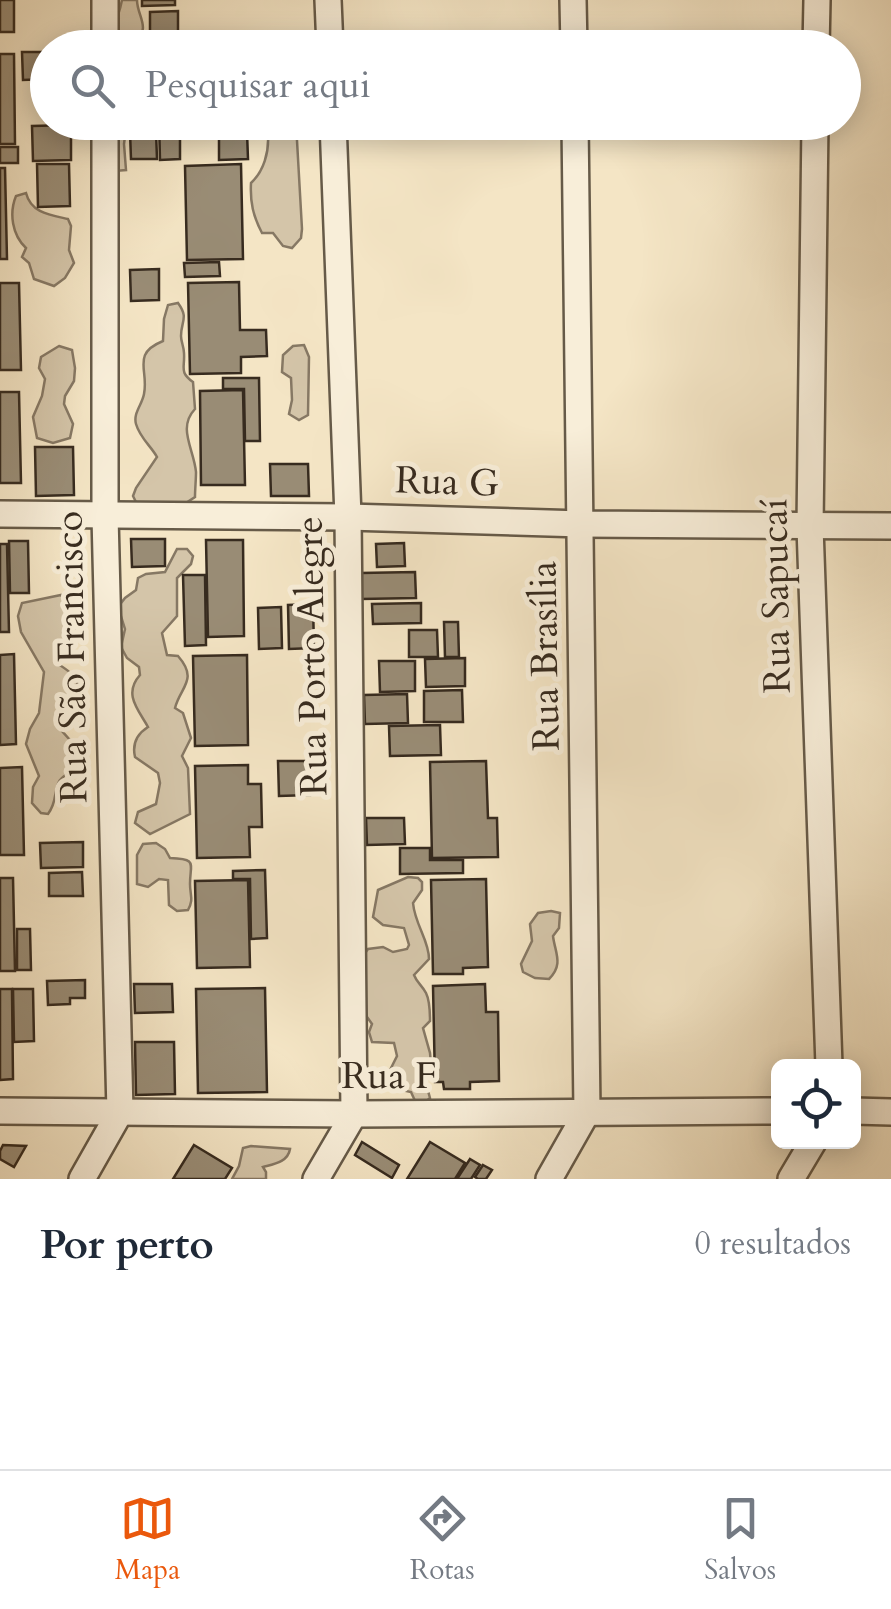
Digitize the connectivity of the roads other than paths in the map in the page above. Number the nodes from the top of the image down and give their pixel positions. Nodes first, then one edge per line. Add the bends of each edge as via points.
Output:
1 (105, 0) edge
2 (328, 0) edge
3 (573, 0) edge
4 (817, 0) edge
5 (105, 30) edge
6 (329, 30) edge
7 (574, 30) edge
8 (816, 30) edge
9 (105, 140) edge
10 (334, 140) edge
11 (575, 140) edge
12 (816, 140) edge
13 (0, 514) edge
14 (105, 516) junction
15 (348, 517) junction
16 (582, 524) junction
17 (810, 526) junction
18 (891, 526) edge
19 (829, 1059) edge
20 (771, 1111) edge
21 (0, 1112) edge
22 (120, 1112) junction
23 (587, 1112) junction
24 (861, 1112) edge
25 (891, 1112) edge
26 (354, 1114) junction
27 (809, 1149) edge
28 (82, 1179) edge
29 (316, 1179) edge
30 (549, 1179) edge
31 (791, 1179) edge

1 - 5 street
2 - 6 street
3 - 7 street
4 - 8 street
9 - 14 street, Rua São Francisco
10 - 15 street, Rua Porto Alegre
11 - 16 street, Rua Brasília
12 - 17 street, Rua Sapucaí
13 - 14 street, Rua G
14 - 15 street, Rua G
14 - 22 street, Rua São Francisco
15 - 16 street, Rua G
15 - 26 street, Rua Porto Alegre
16 - 17 street, Rua G
16 - 23 street, Rua Brasília
17 - 18 street, Rua G
17 - 19 street, Rua Sapucaí
20 - 23 street, Rua F
21 - 22 street, Rua F
22 - 26 street, Rua F
22 - 28 street
23 - 26 street, Rua F
23 - 30 street
24 - 25 street
26 - 29 street
27 - 31 street

